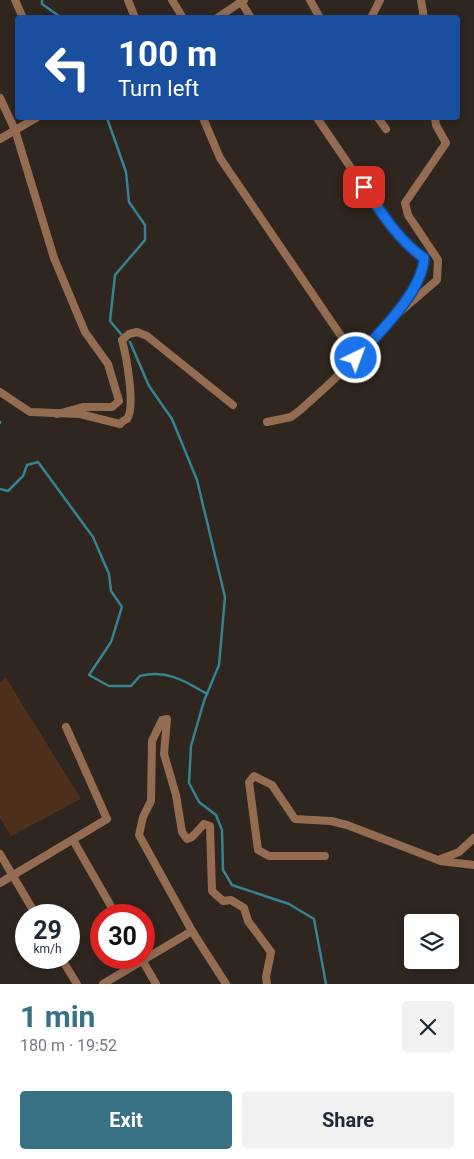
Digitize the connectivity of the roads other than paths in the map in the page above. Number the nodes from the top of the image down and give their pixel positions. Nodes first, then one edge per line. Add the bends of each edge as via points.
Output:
1 (15, 0) edge
2 (128, 0) edge
3 (172, 0) edge
4 (310, 0) edge
5 (380, 0) edge
6 (421, 0) edge
7 (242, 1) edge
8 (22, 15) edge
9 (134, 15) edge
10 (181, 15) edge
11 (221, 15) edge
12 (249, 15) edge
13 (318, 15) edge
14 (372, 15) edge
15 (424, 15) edge
16 (0, 98) edge
17 (32, 120) edge
18 (204, 120) edge
19 (318, 120) edge
20 (379, 120) edge
21 (435, 120) edge
22 (386, 129) dead end
23 (15, 130) junction
24 (0, 140) edge
25 (394, 317) junction
26 (356, 358) junction
27 (0, 392) edge
28 (233, 405) dead end
29 (57, 414) junction
30 (267, 422) dead end
31 (66, 727) dead end
32 (474, 838) edge
33 (72, 840) junction
34 (0, 854) edge
35 (325, 856) dead end
36 (438, 860) junction
37 (474, 865) edge
38 (12, 876) junction
39 (0, 883) edge
40 (29, 904) edge
41 (110, 904) edge
42 (192, 931) junction
43 (155, 952) edge
44 (68, 969) edge
45 (126, 969) edge
46 (148, 969) edge
47 (77, 984) edge
48 (102, 984) edge
49 (156, 984) edge
50 (226, 984) edge
51 (268, 984) edge

1 - 8 street
2 - 9 street
3 - 10 street
4 - 13 street
5 - 14 street
6 - 15 street
7 - 11 street
7 - 12 street
16 - 23 street
17 - 23 street
18 - 26 street via 220,158
19 - 25 street via 383,215 414,252 424,258 424,272
20 - 22 street
21 - 25 street via 446,143 405,203 408,215 438,260 437,280
23 - 24 street
23 - 29 street via 54,258 85,332 108,364 119,401 112,407 83,407
25 - 26 street
26 - 30 street via 300,411
27 - 29 street via 30,412
28 - 29 street via 147,336 137,332 122,340 129,381 130,409 126,419 120,424 80,414
31 - 33 street via 107,819
32 - 36 street via 459,852
33 - 38 street
33 - 41 street
34 - 38 street
35 - 36 street via 269,856 258,850 249,782 254,776 272,785 296,819 346,825
36 - 37 street
38 - 39 street
38 - 40 street
42 - 43 street
42 - 50 street
42 - 51 street via 139,835 151,801 152,741 162,720 167,719 164,754 182,832 187,838 204,824 210,826 212,891 223,901 231,900 244,908 248,921 272,952 266,977
44 - 47 street
45 - 48 street
46 - 49 street

